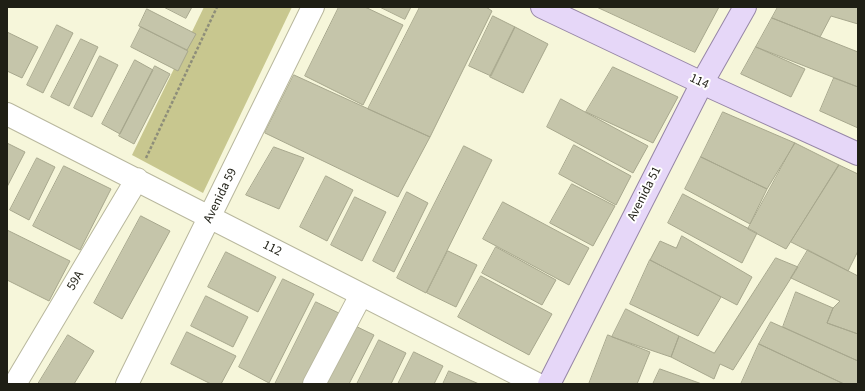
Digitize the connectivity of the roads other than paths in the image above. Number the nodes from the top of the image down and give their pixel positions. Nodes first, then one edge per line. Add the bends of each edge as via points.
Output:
1 (313, 7) edge
2 (542, 7) edge
3 (745, 7) edge
4 (702, 83) junction
5 (7, 114) edge
6 (858, 154) edge
7 (137, 179) junction
8 (211, 217) junction
9 (361, 295) junction
10 (15, 384) edge
11 (127, 384) edge
12 (314, 384) edge
13 (537, 384) edge
14 (549, 384) edge

1 - 8 street, Avenida 59
2 - 4 main road, 114
3 - 4 main road, Avenida 51
4 - 6 main road, 114
4 - 14 main road, Avenida 51
5 - 7 street, 112
7 - 8 street, 112
7 - 10 street, 59A
8 - 9 street, 112
8 - 11 street, Avenida 59
9 - 12 street
9 - 13 street, 112

